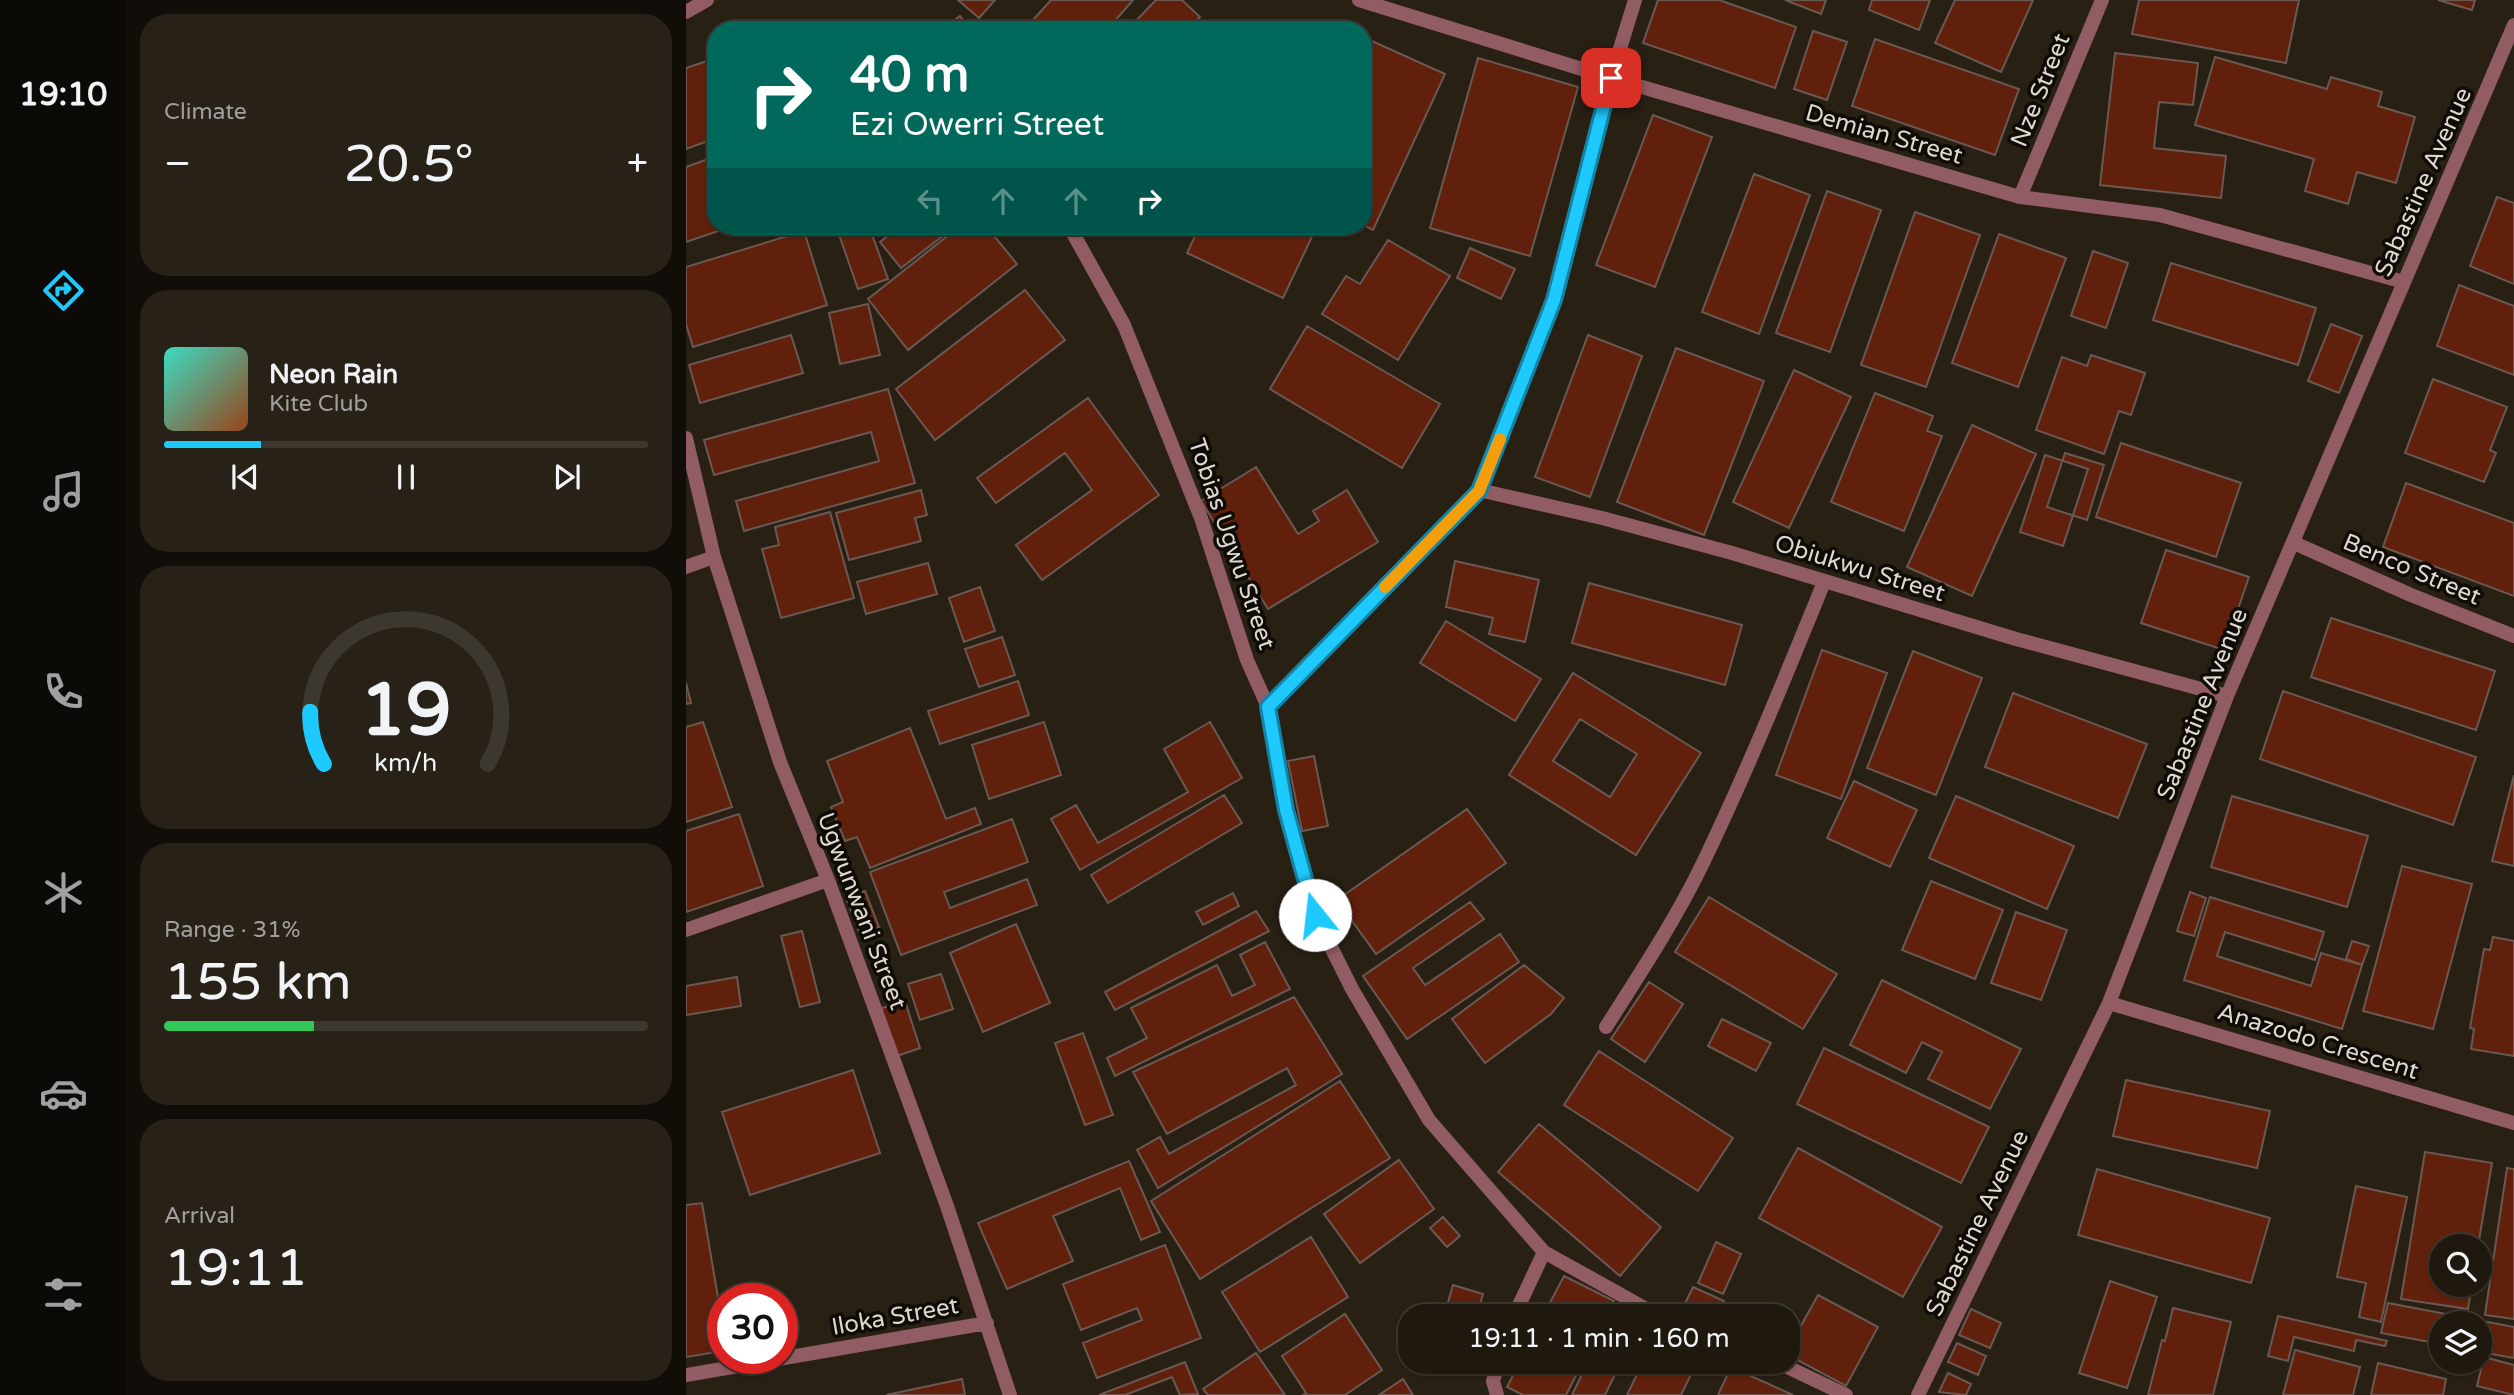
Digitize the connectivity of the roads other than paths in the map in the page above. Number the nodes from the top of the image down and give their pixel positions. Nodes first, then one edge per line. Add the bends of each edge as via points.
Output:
1 (707, 0) edge
2 (1359, 0) edge
3 (1634, 0) edge
4 (2102, 0) edge
5 (686, 12) edge
6 (2514, 25) edge
7 (1611, 78) junction
8 (2020, 197) junction
9 (1074, 235) edge
10 (2404, 282) junction
11 (686, 438) edge
12 (1479, 491) junction
13 (2294, 543) junction
14 (715, 557) junction
15 (686, 568) edge
16 (1824, 582) junction
17 (2514, 636) edge
18 (2227, 696) junction
19 (1268, 707) junction
20 (828, 880) junction
21 (686, 930) edge
22 (2109, 1003) junction
23 (1606, 1027) dead end
24 (2514, 1123) edge
25 (1544, 1252) junction
26 (1520, 1304) edge
27 (1637, 1304) edge
28 (987, 1323) junction
29 (1800, 1373) edge
30 (686, 1374) edge
31 (1495, 1374) edge
32 (1010, 1395) edge
33 (1497, 1395) edge
34 (1846, 1395) edge
35 (1919, 1395) edge

1 - 5 street
2 - 7 street, Demian Street
3 - 7 street
4 - 8 street, Nze Street
6 - 10 street, Sabastine Avenue
7 - 8 street, Demian Street
7 - 12 street via 1554,300
8 - 10 street, Demian Street via 2160,215
9 - 19 street, Tobias Ugwu Street via 1124,325 1168,427 1247,660
10 - 13 street, Sabastine Avenue
11 - 14 street, Ugwunwani Street
12 - 16 street, Obiukwu Street via 1602,518
12 - 19 street
13 - 17 street, Benco Street
13 - 18 street, Sabastine Avenue
14 - 15 street
14 - 20 street, Ugwunwani Street via 780,762
16 - 18 street, Obiukwu Street
16 - 23 street via 1700,868
18 - 22 street, Sabastine Avenue
19 - 25 street, Tobias Ugwu Street via 1286,810 1321,928 1429,1120
20 - 21 street
20 - 28 street, Ugwunwani Street
22 - 24 street, Anazodo Crescent
22 - 35 street, Sabastine Avenue
25 - 26 street
25 - 27 street, Tobias Ugwu Street
28 - 30 street, Iloka Street
28 - 32 street, Ugwunwani Street
29 - 34 street
31 - 33 street

